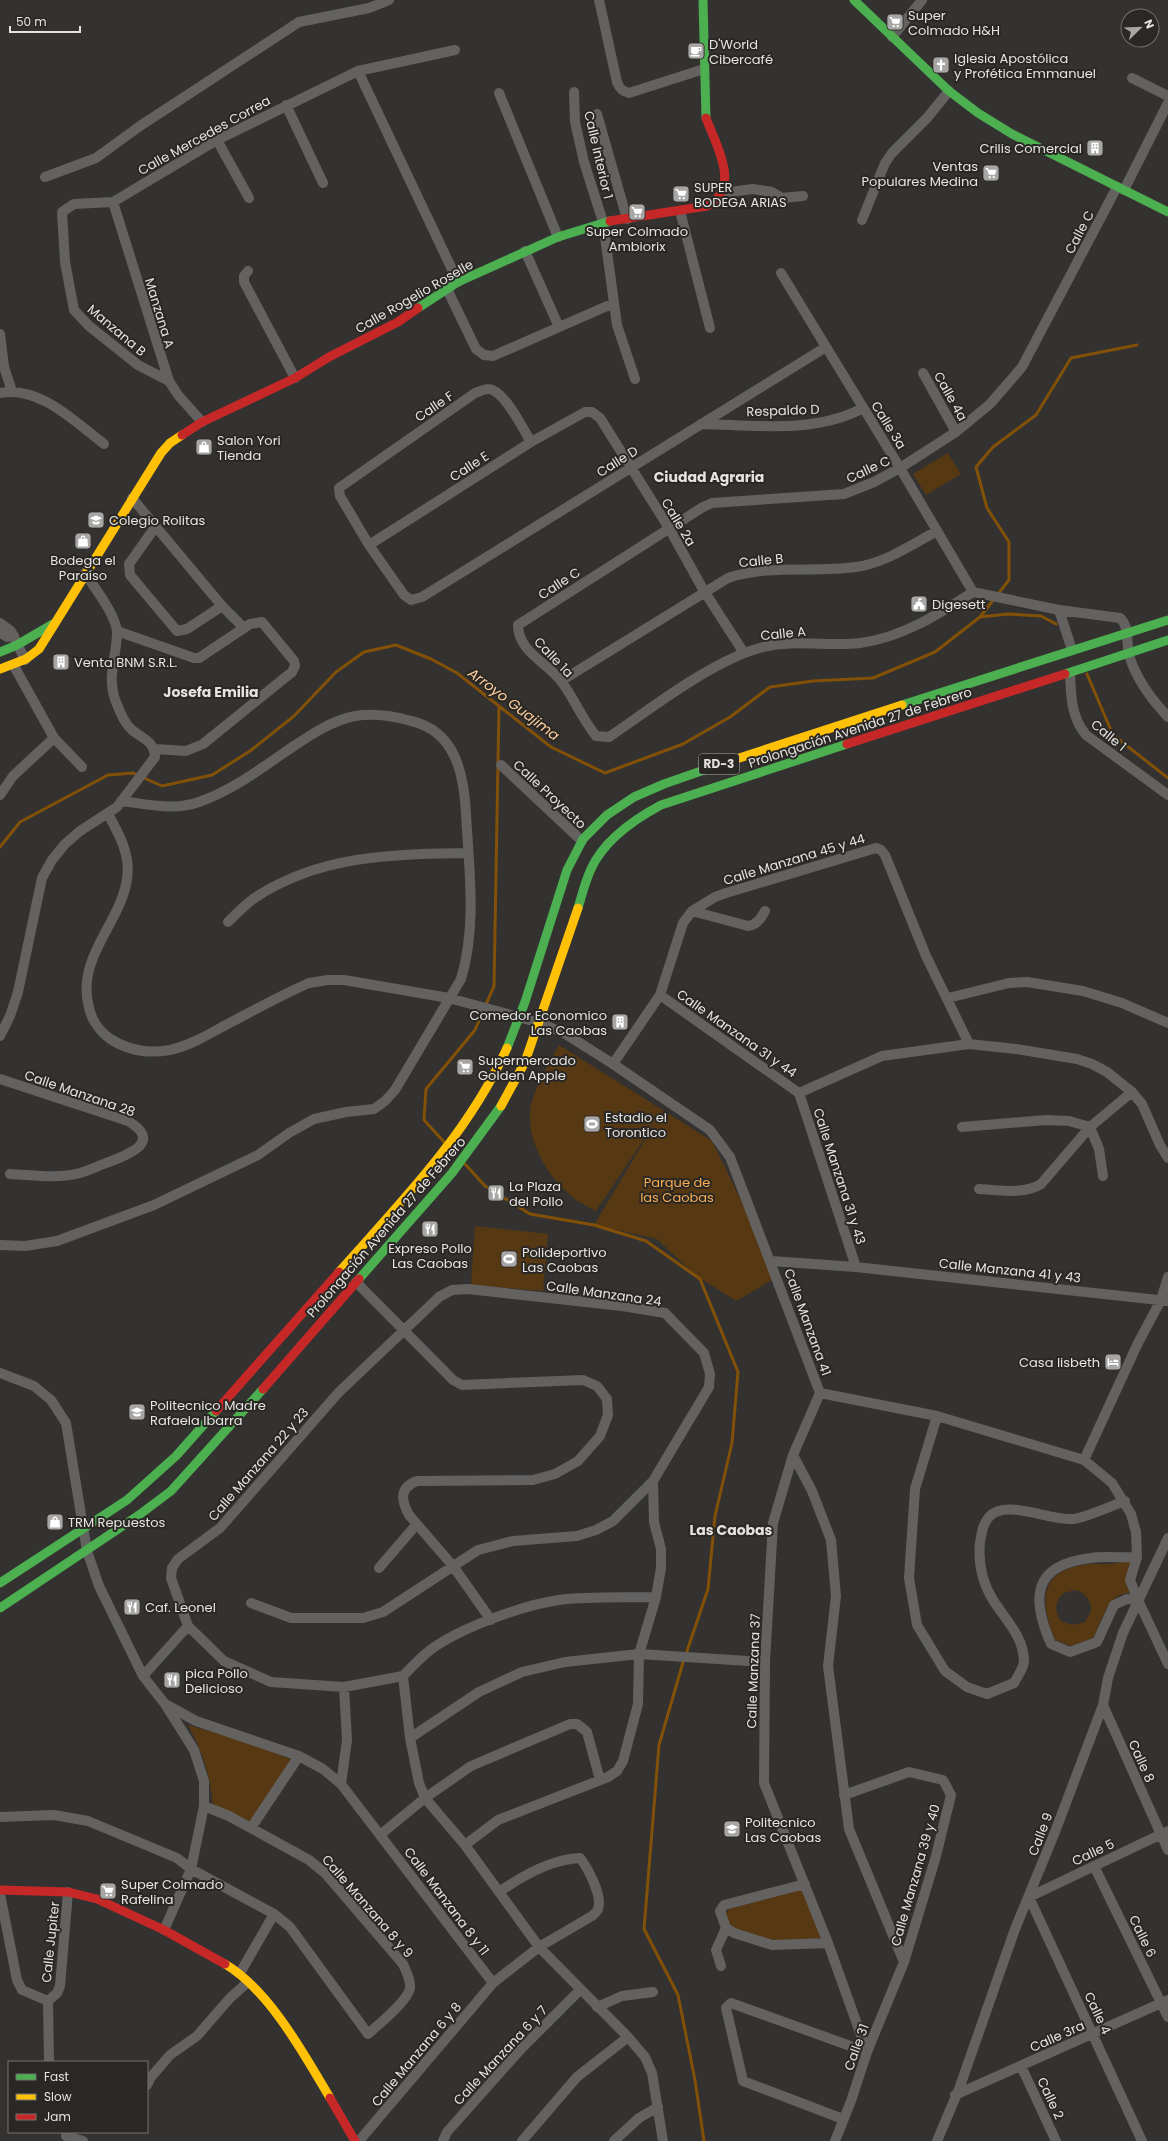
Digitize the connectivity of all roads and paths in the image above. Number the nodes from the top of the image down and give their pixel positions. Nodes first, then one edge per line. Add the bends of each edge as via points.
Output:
1 (389, 0) edge
2 (599, 0) edge
3 (703, 0) edge
4 (854, 0) edge
5 (922, 0) edge
6 (892, 37) junction
7 (455, 50) dead end
8 (358, 70) junction
9 (704, 70) junction
10 (1132, 78) dead end
11 (949, 91) junction
12 (574, 92) dead end
13 (499, 93) dead end
14 (1168, 96) edge
15 (1168, 103) edge
16 (286, 105) junction
17 (597, 114) dead end
18 (217, 140) junction
19 (44, 177) dead end
20 (323, 183) dead end
21 (1121, 188) junction
22 (722, 193) junction
23 (803, 196) dead end
24 (249, 198) dead end
25 (113, 202) junction
26 (680, 211) junction
27 (62, 212) joint
28 (1168, 212) edge
29 (627, 219) junction
30 (862, 220) dead end
31 (603, 222) junction
32 (558, 238) junction
33 (525, 251) junction
34 (248, 271) dead end
35 (781, 273) dead end
36 (458, 282) junction
37 (447, 289) junction
38 (614, 303) junction
39 (559, 326) junction
40 (710, 328) dead end
41 (0, 334) edge
42 (826, 347) junction
43 (923, 373) dead end
44 (295, 378) junction
45 (635, 379) dead end
46 (168, 381) junction
47 (12, 391) junction
48 (0, 393) edge
49 (863, 408) junction
50 (585, 412) joint
51 (202, 422) junction
52 (701, 424) junction
53 (956, 432) junction
54 (531, 442) junction
55 (104, 444) dead end
56 (631, 468) junction
57 (900, 468) junction
58 (132, 498) junction
59 (156, 526) junction
60 (669, 528) junction
61 (937, 531) junction
62 (369, 545) junction
63 (85, 573) junction
64 (704, 591) junction
65 (973, 592) junction
66 (222, 606) junction
67 (1059, 610) junction
68 (1168, 620) edge
69 (0, 623) edge
70 (53, 624) junction
71 (518, 625) joint
72 (244, 628) junction
73 (117, 631) junction
74 (0, 632) edge
75 (1127, 633) junction
76 (16, 640) junction
77 (1168, 640) edge
78 (1072, 650) junction
79 (0, 652) edge
80 (744, 653) junction
81 (1128, 653) junction
82 (25, 660) junction
83 (14, 666) junction
84 (0, 669) edge
85 (1070, 673) junction
86 (561, 681) junction
87 (1168, 718) edge
88 (609, 737) joint
89 (54, 738) junction
90 (154, 749) junction
91 (501, 765) dead end
92 (82, 767) dead end
93 (0, 795) edge
94 (1168, 795) edge
95 (121, 801) junction
96 (108, 814) junction
97 (582, 841) junction
98 (468, 853) junction
99 (692, 911) junction
100 (765, 911) dead end
101 (228, 922) dead end
102 (660, 995) junction
103 (450, 998) junction
104 (948, 998) junction
105 (520, 1016) junction
106 (540, 1023) junction
107 (1168, 1023) edge
108 (0, 1036) edge
109 (969, 1044) junction
110 (613, 1064) junction
111 (0, 1079) edge
112 (1132, 1092) junction
113 (799, 1093) junction
114 (962, 1127) dead end
115 (1090, 1127) junction
116 (1168, 1158) edge
117 (10, 1174) dead end
118 (1104, 1176) dead end
119 (979, 1189) dead end
120 (0, 1245) edge
121 (771, 1261) junction
122 (856, 1267) junction
123 (1168, 1277) edge
124 (356, 1282) junction
125 (1165, 1300) edge
126 (403, 1331) junction
127 (0, 1373) edge
128 (820, 1392) junction
129 (937, 1416) junction
130 (793, 1455) junction
131 (1084, 1460) junction
132 (653, 1481) junction
133 (1125, 1501) junction
134 (416, 1525) junction
135 (84, 1529) junction
136 (1168, 1538) edge
137 (87, 1551) junction
138 (1137, 1557) junction
139 (453, 1566) junction
140 (379, 1568) dead end
141 (0, 1583) edge
142 (656, 1597) junction
143 (1138, 1600) junction
144 (251, 1603) dead end
145 (0, 1608) edge
146 (490, 1620) junction
147 (188, 1626) junction
148 (639, 1654) junction
149 (765, 1662) junction
150 (1167, 1662) edge
151 (143, 1676) junction
152 (403, 1676) junction
153 (344, 1687) junction
154 (165, 1704) junction
155 (1103, 1705) junction
156 (410, 1738) junction
157 (299, 1756) junction
158 (604, 1778) junction
159 (341, 1784) junction
160 (844, 1795) junction
161 (425, 1798) junction
162 (204, 1806) junction
163 (0, 1817) edge
164 (250, 1828) junction
165 (1165, 1833) edge
166 (380, 1835) junction
167 (465, 1845) junction
168 (1168, 1850) edge
169 (1094, 1866) junction
170 (191, 1869) junction
171 (805, 1884) junction
172 (0, 1890) edge
173 (68, 1892) junction
174 (499, 1892) junction
175 (0, 1894) edge
176 (1029, 1897) junction
177 (274, 1914) junction
178 (726, 1928) junction
179 (164, 1930) junction
180 (828, 1943) junction
181 (539, 1947) junction
182 (904, 1962) junction
183 (721, 1966) dead end
184 (240, 1973) junction
185 (248, 1982) junction
186 (493, 1983) junction
187 (580, 1990) junction
188 (654, 1992) dead end
189 (48, 2000) junction
190 (1165, 2002) edge
191 (597, 2007) junction
192 (1168, 2017) edge
193 (1093, 2034) junction
194 (628, 2037) junction
195 (867, 2052) junction
196 (49, 2061) edge
197 (1022, 2066) junction
198 (148, 2083) edge
199 (955, 2095) junction
200 (658, 2107) junction
201 (843, 2119) junction
202 (66, 2136) edge
203 (82, 2141) edge
204 (354, 2141) edge
205 (360, 2141) edge
206 (443, 2141) edge
207 (522, 2141) edge
208 (614, 2141) edge
209 (663, 2141) edge
210 (835, 2141) edge
211 (936, 2141) edge
212 (1056, 2141) edge
213 (1142, 2141) edge

1 - 19 street via 369,8 299,22 140,126 96,158
2 - 9 street via 620,89 629,92
3 - 9 main road
4 - 6 main road
5 - 6 street
6 - 11 main road
7 - 8 street, Calle Mercedes Correa
8 - 16 street, Calle Mercedes Correa
8 - 36 street
9 - 22 main road via 705,116 723,164 726,181
10 - 14 street
11 - 21 main road via 1012,134
11 - 30 street via 885,163
12 - 31 street, Calle Interior 1 via 575,122 584,162
13 - 32 street
15 - 21 street, Calle C
16 - 18 street, Calle Mercedes Correa
16 - 20 street
17 - 29 street
18 - 24 street
18 - 25 street, Calle Mercedes Correa
21 - 28 main road
21 - 53 street, Calle C via 1022,367 990,404
22 - 23 street via 753,189 772,192 782,198
22 - 26 main road, Calle Rogelio Roselle via 708,206
25 - 27 street, Calle Mercedes Correa via 74,204
25 - 46 street, Manzana A
26 - 29 main road, Calle Rogelio Roselle
26 - 40 street
27 - 46 street, Manzana B via 65,262 74,310 89,326 138,365
29 - 31 main road, Calle Rogelio Roselle
31 - 32 main road, Calle Rogelio Roselle
31 - 38 street, Calle Interior 1
32 - 33 main road, Calle Rogelio Roselle
33 - 36 main road, Calle Rogelio Roselle
33 - 39 street
34 - 44 street via 244,276 244,282
35 - 42 street, Calle 3a
36 - 37 main road, Calle Rogelio Roselle
37 - 39 street via 476,349 484,355 493,356
37 - 44 main road, Calle Rogelio Roselle via 398,322 329,357
38 - 39 street
38 - 45 street, Calle Interior 1 via 621,342
41 - 47 street via 4,367
42 - 49 street, Calle 3a
42 - 52 street, Calle D
43 - 53 street, Calle 4a
44 - 51 main road, Calle Rogelio Roselle
46 - 51 street, Manzana A
47 - 48 street
47 - 55 street via 38,398 62,412
49 - 52 street, Respaldo D via 847,417 829,422 772,425
49 - 57 street, Calle 3a
50 - 54 street, Calle E
50 - 56 street, Calle 2a via 592,412 600,418
51 - 58 main road, Calle Rogelio Roselle via 170,443
52 - 56 street, Calle D
53 - 57 street, Calle C
54 - 62 street, Calle E
54 - 62 street, Calle F via 506,401 497,392 488,389 476,393 339,488 340,496
56 - 60 street, Calle 2a
56 - 62 street, Calle D via 422,597 411,600 404,595
57 - 60 street, Calle C via 844,494 712,503
57 - 61 street, Calle 3a
58 - 59 street
58 - 63 main road, Calle Rogelio Roselle
59 - 66 street
59 - 66 street via 129,564 130,575 177,631 187,629
60 - 64 street, Calle 2a
60 - 71 street, Calle C
61 - 64 street, Calle B via 885,559 857,567 746,572
61 - 65 street, Calle 3a
63 - 70 main road, Calle Rogelio Roselle
63 - 73 street via 114,620
64 - 80 street, Calle 2a
64 - 86 street, Calle B
65 - 67 street
65 - 80 street, Calle A via 904,630 878,640 764,646
66 - 72 street
67 - 75 street via 1120,618
67 - 78 street
68 - 75 main road, Prolongación Avenida 27 de Febrero / RD-3
69 - 76 street via 11,630
70 - 76 main road, Calle Rogelio Roselle
70 - 82 main road, Calle Rogelio Roselle via 40,650
71 - 86 street, Calle 1a via 518,634 523,644
72 - 73 street via 199,658
72 - 90 street via 257,621 266,625 294,661 292,672 203,744 186,751
73 - 90 street via 110,682 116,702 130,728 150,742
74 - 76 street
75 - 78 main road, Prolongación Avenida 27 de Febrero / RD-3
75 - 81 street
76 - 79 main road, Calle Rogelio Roselle
76 - 82 street
77 - 81 main road, Prolongación Avenida 27 de Febrero / RD-3
78 - 97 main road, Prolongación Avenida 27 de Febrero / RD-3 via 652,787 613,809
80 - 88 street, Calle A via 708,672
81 - 85 main road, Prolongación Avenida 27 de Febrero / RD-3
81 - 87 street via 1133,667 1155,704
82 - 83 main road, Calle Rogelio Roselle
83 - 84 main road, Calle Rogelio Roselle
83 - 89 street
85 - 94 street, Calle 1 via 1072,705 1078,726 1086,735
85 - 106 main road, Prolongación Avenida 27 de Febrero / RD-3 via 660,805 637,817 616,834 590,869
86 - 88 street, Calle 1a via 596,736
89 - 92 street
89 - 93 street via 13,776
90 - 95 street via 155,757
91 - 97 street, Calle Proyecto
95 - 96 street
95 - 98 street via 165,806 198,803 257,772 333,723 354,716 388,715 421,723 438,734 456,758 464,787
96 - 103 street, Calle Manzana 41 via 125,849 127,881 89,966 85,990 90,1013 102,1033 123,1048 146,1051 170,1050 193,1042 293,990 309,983 328,980 344,980
96 - 108 street via 80,831 65,844 42,878 18,992
97 - 105 main road, Prolongación Avenida 27 de Febrero / RD-3 via 566,874
98 - 101 street via 395,855 355,859 322,866 267,891 252,900
98 - 103 street via 471,912 467,960 461,979
99 - 100 street via 748,926 753,926 761,919
99 - 102 street, Calle Manzana 45 y 44 via 683,923
99 - 104 street, Calle Manzana 45 y 44 via 726,893 876,848 885,855 926,956
102 - 110 street, Calle Manzana 45 y 44
102 - 113 street, Calle Manzana 31 y 44
103 - 105 street, Calle Manzana 41
103 - 120 street via 395,1090 374,1110 346,1112 314,1119 258,1155 194,1186 57,1241 25,1246
104 - 107 street via 1009,983 1027,982 1083,991 1122,1003
104 - 109 street, Calle Manzana 45 y 44
105 - 106 street, Calle Manzana 41
105 - 135 main road, Prolongación Avenida 27 de Febrero / RD-3 via 503,1060 463,1128 436,1163 176,1456 127,1500
106 - 110 street, Calle Manzana 41 via 564,1033
106 - 124 main road, Prolongación Avenida 27 de Febrero / RD-3 via 525,1062 506,1099 477,1141
109 - 112 street via 1076,1059 1107,1072
109 - 113 street via 882,1056
110 - 121 street, Calle Manzana 41 via 710,1130 720,1142 730,1157
111 - 117 street, Calle Manzana 28 via 128,1121 137,1126 142,1133 143,1141 136,1150 80,1173 58,1176
112 - 115 street
112 - 116 street via 1142,1104
113 - 122 street, Calle Manzana 31 y 43
114 - 115 street via 1046,1120 1069,1121
115 - 118 street via 1099,1149
115 - 119 street via 1041,1184 1034,1188 1022,1191
121 - 122 street, Calle Manzana 41 y 43
121 - 128 street, Calle Manzana 41
122 - 125 street, Calle Manzana 41 y 43
123 - 125 street
124 - 126 street
124 - 137 main road, Prolongación Avenida 27 de Febrero / RD-3 via 171,1491
125 - 131 street via 1138,1343
126 - 132 street, Calle Manzana 24 via 439,1297 452,1290 468,1289 665,1313 704,1353 710,1374 709,1387
126 - 134 street via 453,1380 462,1385 583,1380 597,1386 607,1399 608,1415 600,1436 578,1461 555,1474 533,1480 417,1481 409,1484 403,1493 404,1506
126 - 147 street, Calle Manzana 22 y 23 via 339,1392 220,1528 178,1559 172,1568 171,1578
127 - 135 street via 34,1386 51,1400 66,1423
128 - 129 street
128 - 130 street, Calle Manzana 37
129 - 131 street
129 - 133 street via 915,1489 909,1578 917,1625 945,1671 967,1687 987,1694 1014,1683 1024,1663 1021,1642 993,1600 982,1576 982,1526 990,1516 1002,1509 1052,1518 1074,1519
130 - 149 street, Calle Manzana 37 via 773,1523
130 - 160 street via 812,1491 831,1540 836,1596 828,1666
131 - 133 street via 1112,1483
132 - 139 street, Calle Manzana 24 via 613,1521 596,1530 577,1536 513,1541 478,1550
132 - 142 street via 654,1522 661,1549
133 - 138 street via 1136,1532
134 - 139 street
134 - 140 street
135 - 137 street
135 - 141 main road, Prolongación Avenida 27 de Febrero / RD-3
136 - 143 street, Calle 9
137 - 145 main road, Prolongación Avenida 27 de Febrero / RD-3
137 - 151 street via 99,1586
138 - 143 street via 1130,1580
138 - 143 street via 1092,1558 1074,1561 1058,1568 1043,1580 1038,1602 1041,1620 1051,1644 1070,1652 1097,1642 1114,1605 1127,1598
139 - 144 street, Calle Manzana 24 via 383,1612 363,1618 291,1618
139 - 146 street
142 - 146 street via 560,1600 540,1603
142 - 148 street
143 - 150 street
143 - 155 street, Calle 9 via 1123,1633 1108,1678
146 - 152 street via 429,1651
147 - 151 street
147 - 153 street via 224,1661 271,1682
148 - 149 street
148 - 156 street via 565,1662 522,1672 479,1692
148 - 158 street via 638,1704 623,1761 617,1772
149 - 171 street, Calle Manzana 37 via 764,1783
151 - 154 street
152 - 153 street
152 - 156 street
153 - 159 street via 347,1740
154 - 157 street, Calle Manzana 8 y 11 via 196,1721
154 - 162 street via 194,1750 204,1781
155 - 165 street, Calle 8
155 - 176 street, Calle 9
156 - 161 street via 419,1783
157 - 159 street, Calle Manzana 8 y 11 via 323,1769
157 - 164 street
158 - 161 street via 587,1732 577,1724 570,1724 471,1766
158 - 167 street via 498,1820
159 - 166 street, Calle Manzana 8 y 11
160 - 182 street via 849,1829
160 - 182 street, Calle Manzana 39 y 40 via 908,1772 943,1780 951,1795 936,1856
161 - 166 street
161 - 167 street
162 - 164 street
162 - 170 street
163 - 170 street via 54,1815 88,1821 177,1858
164 - 177 street, Calle Manzana 8 y 9 via 309,1860 325,1873 403,1964 410,1989 405,1999 368,2034 290,1927
165 - 168 street, Calle 8
165 - 169 street, Calle 5
166 - 186 street, Calle Manzana 8 y 11
167 - 174 street
169 - 176 street, Calle 5
169 - 190 street, Calle 6
170 - 177 street
170 - 179 street
171 - 178 street via 724,1906 720,1911
171 - 180 street, Calle Manzana 37
172 - 173 main road
173 - 179 main road via 97,1899
173 - 189 street, Calle Jupiter via 60,1986 57,1993
174 - 181 street
174 - 181 street, Calle Manzana 6 y 8 via 521,1877 569,1859 580,1858 588,1868 599,1900 598,1910
175 - 189 street via 17,1980 22,1990
176 - 193 street, Calle 4
176 - 199 street, Calle 9
177 - 184 street
178 - 180 street via 772,1945
178 - 183 street via 716,1950
179 - 184 main road
180 - 195 street, Calle Manzana 37
181 - 186 street, Calle Manzana 6 y 8
181 - 187 street
182 - 195 street, Calle 31
184 - 185 main road
185 - 198 street via 230,1998 197,2036 170,2055
185 - 204 main road via 259,1992 301,2049
186 - 205 street, Calle Manzana 6 y 8
187 - 191 street
187 - 206 street, Calle Manzana 6 y 7 via 521,2049 447,2132
188 - 191 street via 622,1996
189 - 196 street, Calle Jupiter
190 - 192 street, Calle 6
190 - 193 street, Calle 3ra
191 - 194 street
193 - 197 street, Calle 3ra
193 - 213 street, Calle 4
194 - 200 street via 645,2057 652,2073
194 - 207 street via 577,2077
195 - 201 street, Calle 31
195 - 201 street via 731,2003 726,2008 742,2079
197 - 199 street, Calle 3ra
197 - 212 street, Calle 2
199 - 211 street, Calle 9
200 - 208 street via 635,2121
200 - 209 street
201 - 210 street, Calle 31
202 - 203 street

